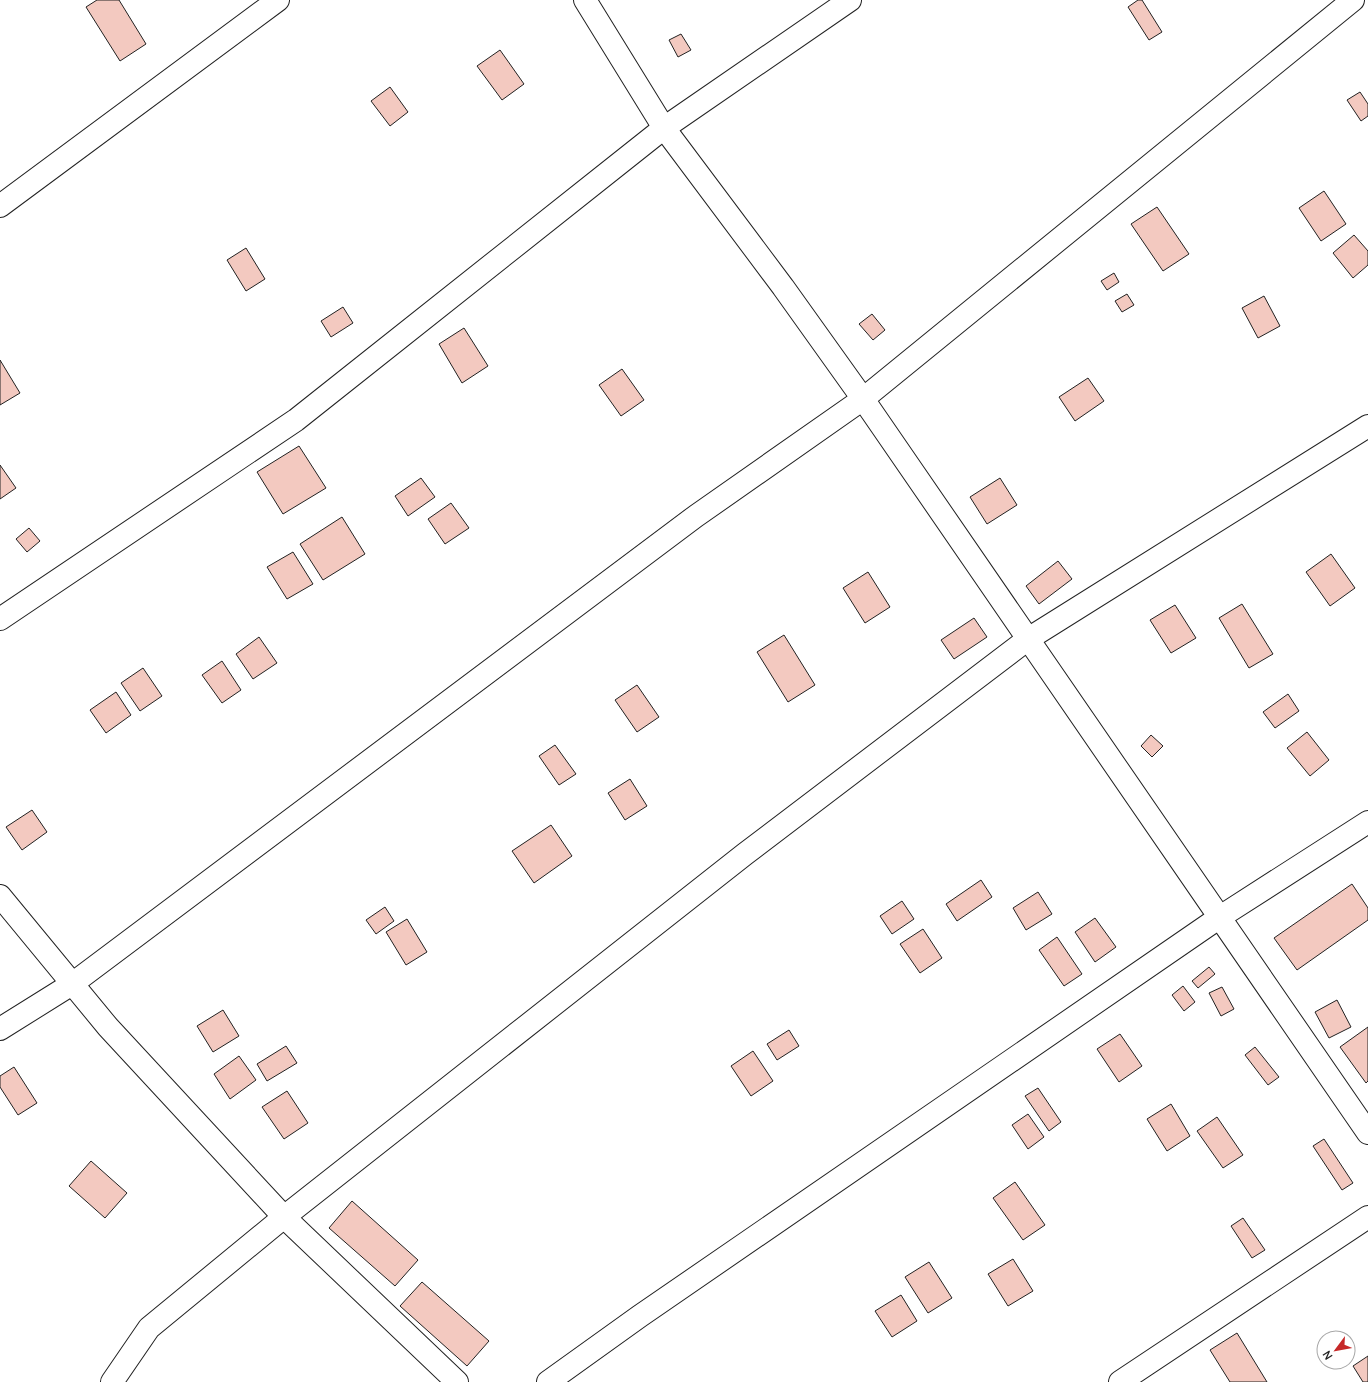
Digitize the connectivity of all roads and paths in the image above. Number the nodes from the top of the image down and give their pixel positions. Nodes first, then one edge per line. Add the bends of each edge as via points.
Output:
1 (278, 0) edge
2 (585, 0) edge
3 (850, 0) edge
4 (1353, 0) edge
5 (664, 128) junction
6 (0, 206) edge
7 (863, 399) junction
8 (1368, 426) edge
9 (0, 619) edge
10 (1028, 639) junction
11 (1368, 822) edge
12 (0, 896) edge
13 (1220, 918) junction
14 (72, 984) junction
15 (0, 1029) edge
16 (1368, 1133) edge
17 (284, 1217) junction
18 (1368, 1217) edge
19 (112, 1382) edge
20 (457, 1382) edge
21 (548, 1382) edge
22 (1120, 1382) edge

1 - 6 street
2 - 5 street
3 - 5 street
4 - 7 street
5 - 7 street
5 - 9 street via 296,420
7 - 10 street
7 - 14 street via 690,521
8 - 10 street
10 - 13 street
10 - 17 street via 745,854
11 - 13 street
12 - 14 street
13 - 16 street
13 - 21 street via 647,1311
14 - 15 street
14 - 17 street via 108,1027
17 - 19 street via 149,1328
17 - 20 street
18 - 22 street

